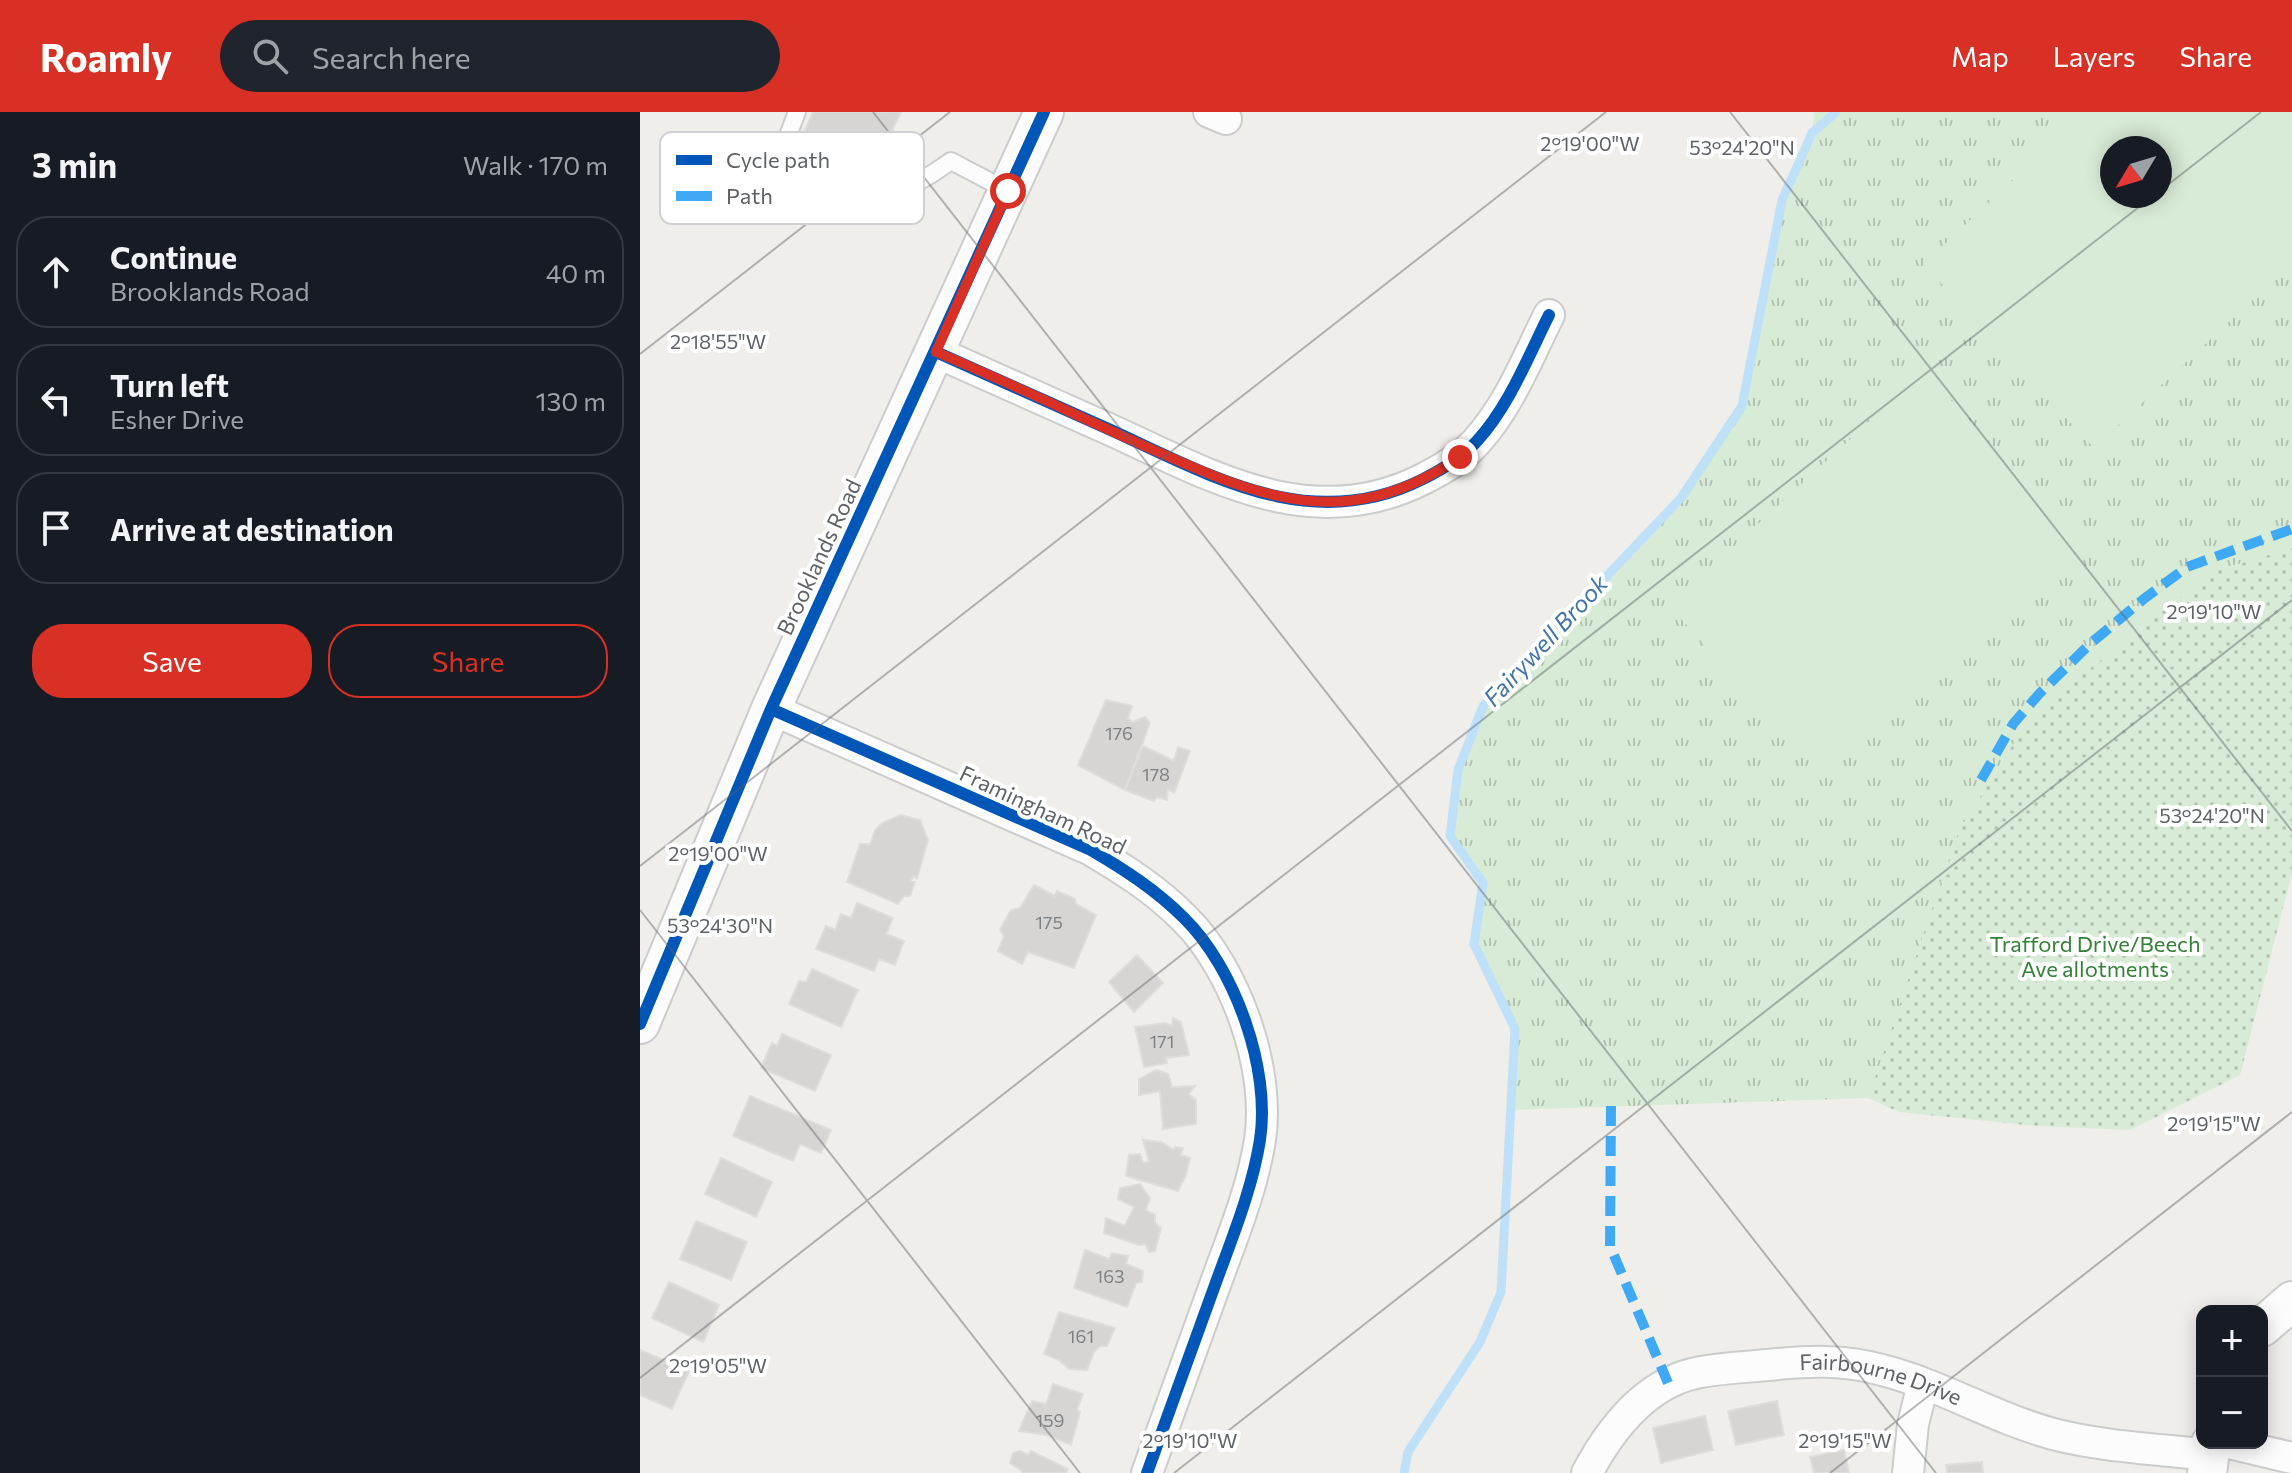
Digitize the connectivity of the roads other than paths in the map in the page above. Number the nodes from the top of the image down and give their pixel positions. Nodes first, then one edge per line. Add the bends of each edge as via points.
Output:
1 (797, 112) edge
2 (1044, 112) edge
3 (789, 132) edge
4 (924, 178) edge
5 (1008, 191) junction
6 (1550, 315) dead end
7 (936, 352) junction
8 (771, 709) junction
9 (640, 1024) edge
10 (2292, 1301) edge
11 (2268, 1322) edge
12 (1923, 1384) junction
13 (2214, 1453) edge
14 (2292, 1458) edge
15 (1147, 1473) edge
16 (1587, 1473) edge
17 (1908, 1473) edge

1 - 3 lane
2 - 5 street, Brooklands Road
4 - 5 lane via 951,161
5 - 7 street, Brooklands Road
6 - 7 street via 1494,420 1460,457 1385,495 1333,502 1266,496 1216,478
7 - 8 street, Brooklands Road
8 - 9 street, Brooklands Road
8 - 15 street, Framingham Road via 1091,850 1136,876 1186,920 1228,976 1253,1045 1261,1087 1260,1139 1239,1218
10 - 11 street
12 - 13 street, Fairbourne Drive via 2053,1434
12 - 16 street, Fairbourne Drive via 1851,1363 1812,1361 1699,1372 1668,1383 1620,1420
12 - 17 street
13 - 14 street, Fairbourne Drive

